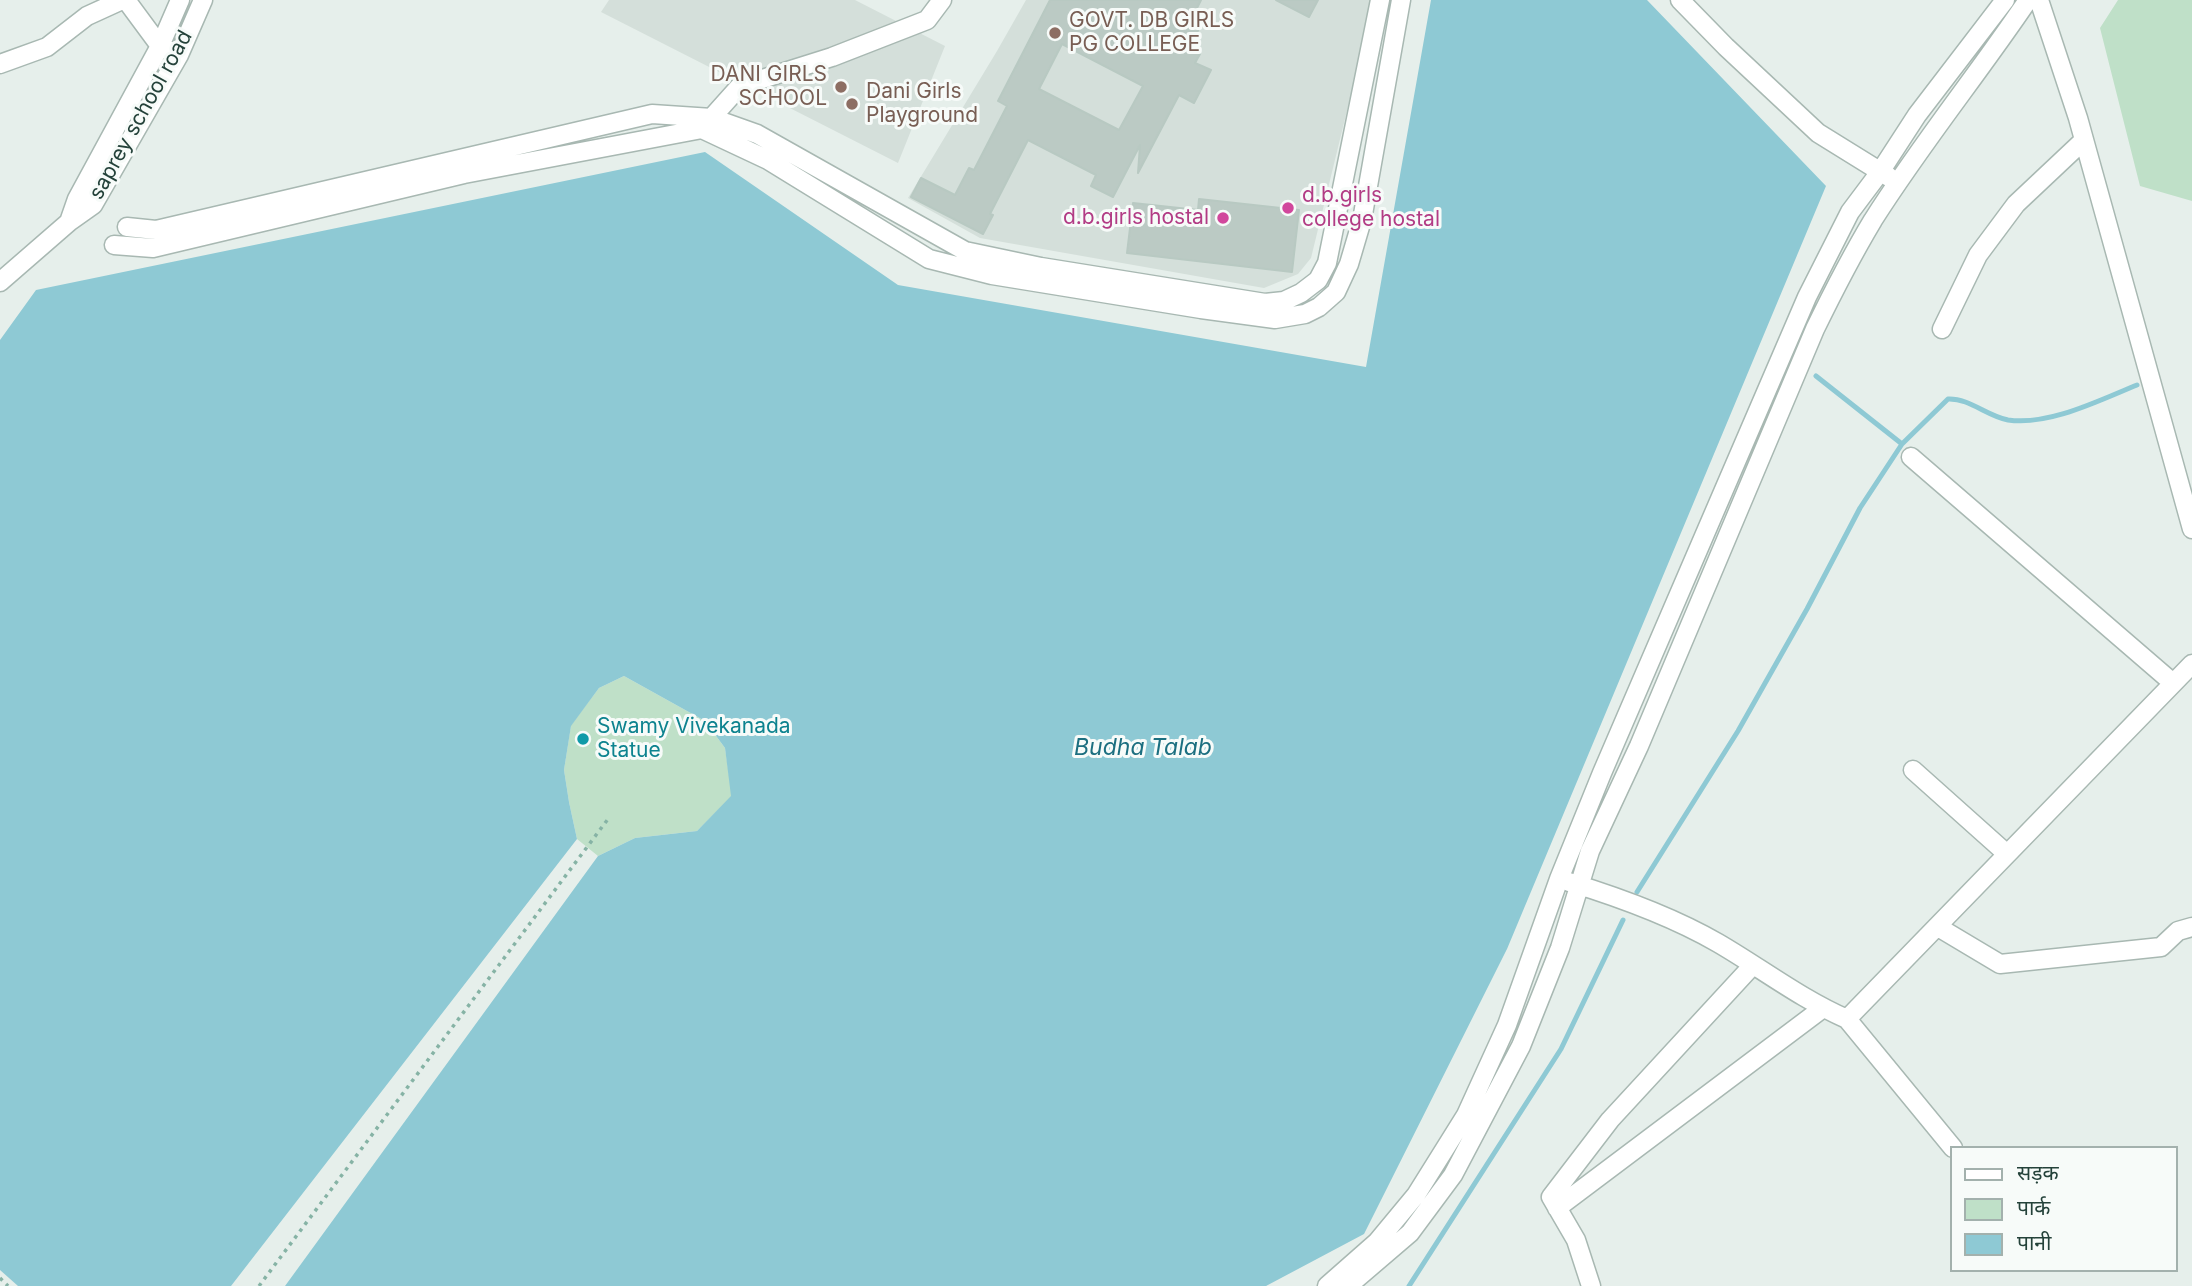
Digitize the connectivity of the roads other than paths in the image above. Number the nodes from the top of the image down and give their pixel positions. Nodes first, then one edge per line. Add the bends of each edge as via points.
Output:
1 (124, 0) edge
2 (180, 0) edge
3 (203, 0) edge
4 (942, 0) edge
5 (1380, 0) edge
6 (1401, 0) edge
7 (1680, 0) edge
8 (2005, 0) edge
9 (2028, 0) edge
10 (2039, 0) edge
11 (159, 46) junction
12 (178, 55) junction
13 (0, 64) edge
14 (707, 124) junction
15 (2084, 140) junction
16 (1880, 172) junction
17 (1898, 183) junction
18 (69, 222) junction
19 (127, 227) dead end
20 (114, 245) dead end
21 (0, 282) edge
22 (1942, 329) dead end
23 (1911, 457) dead end
24 (2192, 528) edge
25 (2192, 664) edge
26 (2173, 683) junction
27 (1913, 770) dead end
28 (2007, 854) junction
29 (1559, 879) junction
30 (1578, 885) junction
31 (1938, 927) junction
32 (2192, 927) edge
33 (1753, 965) junction
34 (1823, 1009) junction
35 (1847, 1019) junction
36 (1951, 1146) edge
37 (1557, 1208) junction
38 (1327, 1286) edge
39 (1348, 1286) edge
40 (1591, 1286) edge

1 - 11 street
1 - 13 street via 87,16 47,47
2 - 11 street
3 - 12 street, saprey school road
4 - 14 street via 927,20 740,86
5 - 14 street via 1326,263 1318,280 1284,301 1265,303 965,251 757,134
6 - 14 street via 1349,264 1336,292 1305,314 1275,319 1201,309 992,275 929,259
7 - 16 street via 1818,133
8 - 16 street via 1917,115
9 - 17 street
10 - 15 street
11 - 12 street
11 - 18 street
12 - 18 street, saprey school road via 93,205
14 - 19 street via 652,114 156,230
14 - 20 street via 464,174 153,247
15 - 22 street via 2017,204 1978,255
15 - 24 street
16 - 17 street
16 - 29 street via 1850,212 1807,297
17 - 30 street via 1842,274 1815,329
18 - 21 street, saprey school road
23 - 26 street
25 - 26 street
26 - 28 street
27 - 28 street
28 - 31 street
29 - 30 street
29 - 38 street via 1507,1025 1465,1115 1416,1195 1377,1242
30 - 33 street via 1619,897
30 - 39 street via 1560,948 1521,1046 1453,1175 1410,1233
31 - 32 street via 2000,964 2161,947
31 - 35 street
33 - 34 street
33 - 37 street via 1610,1119 1550,1197
34 - 35 street
34 - 37 street
35 - 36 street
37 - 40 street via 1576,1240

